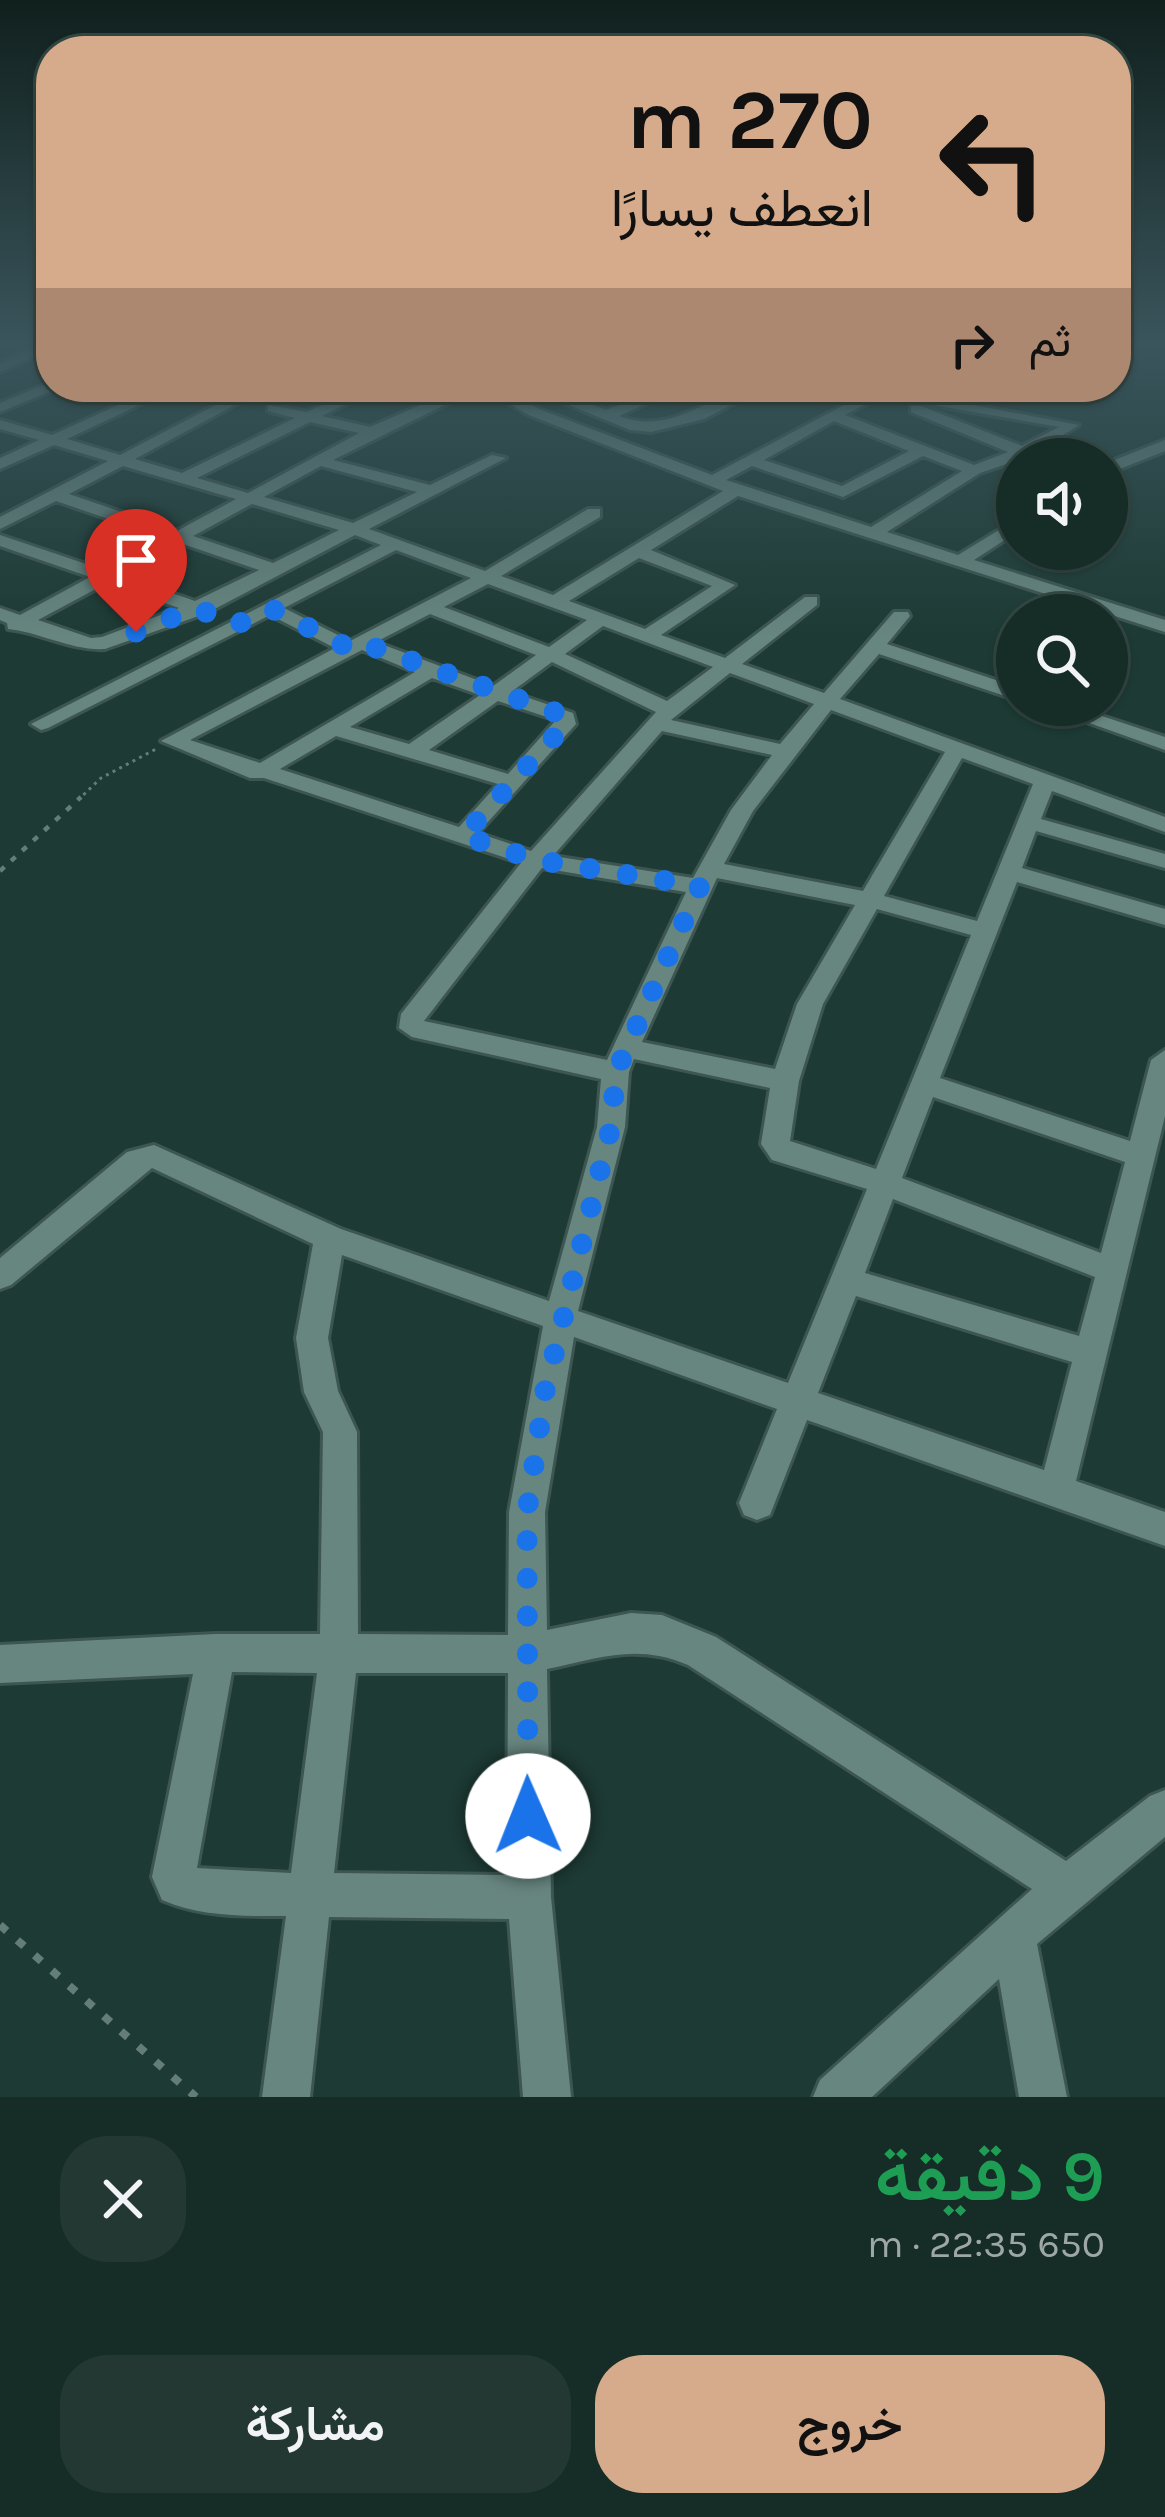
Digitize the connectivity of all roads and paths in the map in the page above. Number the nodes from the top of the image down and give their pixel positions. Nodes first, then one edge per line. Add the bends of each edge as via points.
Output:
1 (47, 442) edge
2 (63, 442) edge
3 (156, 442) edge
4 (257, 442) edge
5 (353, 442) edge
6 (611, 442) edge
7 (786, 442) edge
8 (900, 442) edge
9 (1165, 445) edge
10 (922, 450) junction
11 (498, 458) dead end
12 (123, 459) junction
13 (1128, 460) edge
14 (319, 461) junction
15 (752, 461) junction
16 (996, 462) edge
17 (0, 464) edge
18 (886, 470) junction
19 (974, 470) junction
20 (906, 476) dead end
21 (184, 478) junction
22 (713, 481) junction
23 (926, 482) dead end
24 (946, 488) junction
25 (736, 490) junction
26 (432, 491) junction
27 (55, 495) junction
28 (250, 498) junction
29 (594, 513) dead end
30 (0, 524) edge
31 (354, 530) junction
32 (874, 533) junction
33 (183, 537) junction
34 (996, 538) edge
35 (0, 540) edge
36 (395, 544) junction
37 (638, 551) junction
38 (962, 560) junction
39 (274, 569) junction
40 (106, 576) junction
41 (488, 577) junction
42 (811, 601) dead end
43 (555, 602) junction
44 (428, 607) junction
45 (196, 608) junction
46 (270, 608) junction
47 (0, 614) edge
48 (901, 616) dead end
49 (601, 619) junction
50 (22, 621) junction
51 (236, 625) junction
52 (1165, 626) edge
53 (0, 633) edge
54 (646, 636) junction
55 (354, 645) junction
56 (874, 646) junction
57 (550, 654) junction
58 (723, 665) junction
59 (430, 670) junction
60 (996, 687) edge
61 (494, 693) junction
62 (826, 701) junction
63 (663, 717) junction
64 (41, 724) dead end
65 (1111, 726) edge
66 (335, 730) junction
67 (172, 741) junction
68 (1165, 744) edge
69 (957, 749) junction
70 (784, 751) junction
71 (412, 752) junction
72 (258, 772) junction
73 (510, 781) junction
74 (1045, 781) junction
75 (1162, 819) edge
76 (1028, 823) junction
77 (463, 836) junction
78 (536, 860) junction
79 (1165, 861) edge
80 (0, 871) edge
81 (1008, 872) junction
82 (705, 878) junction
83 (874, 901) junction
84 (1165, 917) edge
85 (985, 931) junction
86 (621, 1060) junction
87 (1165, 1060) edge
88 (784, 1081) junction
89 (925, 1083) junction
90 (1141, 1156) junction
91 (884, 1183) junction
92 (330, 1238) junction
93 (1112, 1270) junction
94 (0, 1276) edge
95 (846, 1280) junction
96 (561, 1316) junction
97 (1091, 1354) junction
98 (797, 1401) junction
99 (1056, 1491) junction
100 (757, 1503) dead end
101 (1165, 1528) edge
102 (339, 1652) junction
103 (216, 1653) junction
104 (526, 1654) junction
105 (0, 1664) edge
106 (1165, 1811) edge
107 (1067, 1887) junction
108 (309, 1894) junction
109 (529, 1897) junction
110 (0, 1925) edge
111 (1015, 1939) junction
112 (196, 2097) edge
113 (286, 2097) edge
114 (547, 2097) edge
115 (837, 2097) edge
116 (1043, 2097) edge

1 - 17 street
2 - 12 street
3 - 12 street
4 - 21 street
5 - 14 street
6 - 22 street
7 - 15 street
8 - 10 street
9 - 13 street
10 - 18 street
10 - 19 street
11 - 26 street
12 - 21 street
12 - 27 street
14 - 26 street
14 - 28 street
15 - 18 street via 841,492
15 - 22 street
16 - 19 street
18 - 20 street
19 - 24 street
21 - 28 street
22 - 25 street
23 - 24 street
24 - 32 street
25 - 32 street
25 - 37 street
26 - 31 street
27 - 30 street
27 - 33 street
28 - 31 street
28 - 33 street
29 - 41 street
31 - 36 street
31 - 39 street
32 - 38 street
33 - 39 street
33 - 40 street
34 - 38 street
35 - 40 street
36 - 41 street
36 - 46 street
37 - 43 street
37 - 54 street via 726,585
38 - 52 street
39 - 45 street
40 - 45 street
40 - 50 street
41 - 43 street
41 - 44 street
42 - 58 street
43 - 49 street
44 - 55 street
44 - 57 street
45 - 50 street via 101,644
45 - 51 street
46 - 51 street
46 - 55 street
47 - 50 street
48 - 56 street
49 - 54 street
49 - 57 street
50 - 53 street
51 - 64 street
54 - 58 street
55 - 59 street
55 - 67 street
56 - 60 street
56 - 62 street
57 - 61 street
57 - 63 street
58 - 62 street
58 - 63 street
59 - 61 street
59 - 66 street
61 - 71 street
61 - 73 street via 567,719
62 - 69 street
62 - 70 street
63 - 70 street
63 - 78 street
65 - 68 street
66 - 71 street
66 - 72 street
67 - 72 street
67 - 80 path via 101,778
69 - 74 street
69 - 83 street
70 - 82 street
71 - 73 street
72 - 77 street
73 - 77 street
74 - 75 street
74 - 76 street
76 - 79 street
76 - 81 street
77 - 78 street
78 - 82 street
78 - 86 street via 410,1024
81 - 84 street
81 - 85 street
82 - 83 street
82 - 86 street
83 - 85 street
83 - 88 street via 810,1004
85 - 89 street
86 - 88 street
86 - 96 street
87 - 90 street
88 - 91 street via 775,1131 782,1152
89 - 90 street
89 - 91 street
90 - 93 street
91 - 93 street
91 - 95 street
92 - 94 street via 146,1156
92 - 96 street
92 - 102 street via 312,1338 321,1392 340,1432
93 - 97 street
95 - 97 street
95 - 98 street
96 - 98 street
96 - 104 street via 527,1512
97 - 99 street
98 - 99 street
98 - 100 street
99 - 101 street
102 - 103 street
102 - 104 street
102 - 108 street
103 - 105 street
103 - 108 street via 174,1876 185,1890
104 - 107 street via 632,1632 702,1651
104 - 109 street
106 - 107 street
107 - 111 street
108 - 109 street
108 - 113 street
109 - 114 street
110 - 112 path
111 - 115 street
111 - 116 street

